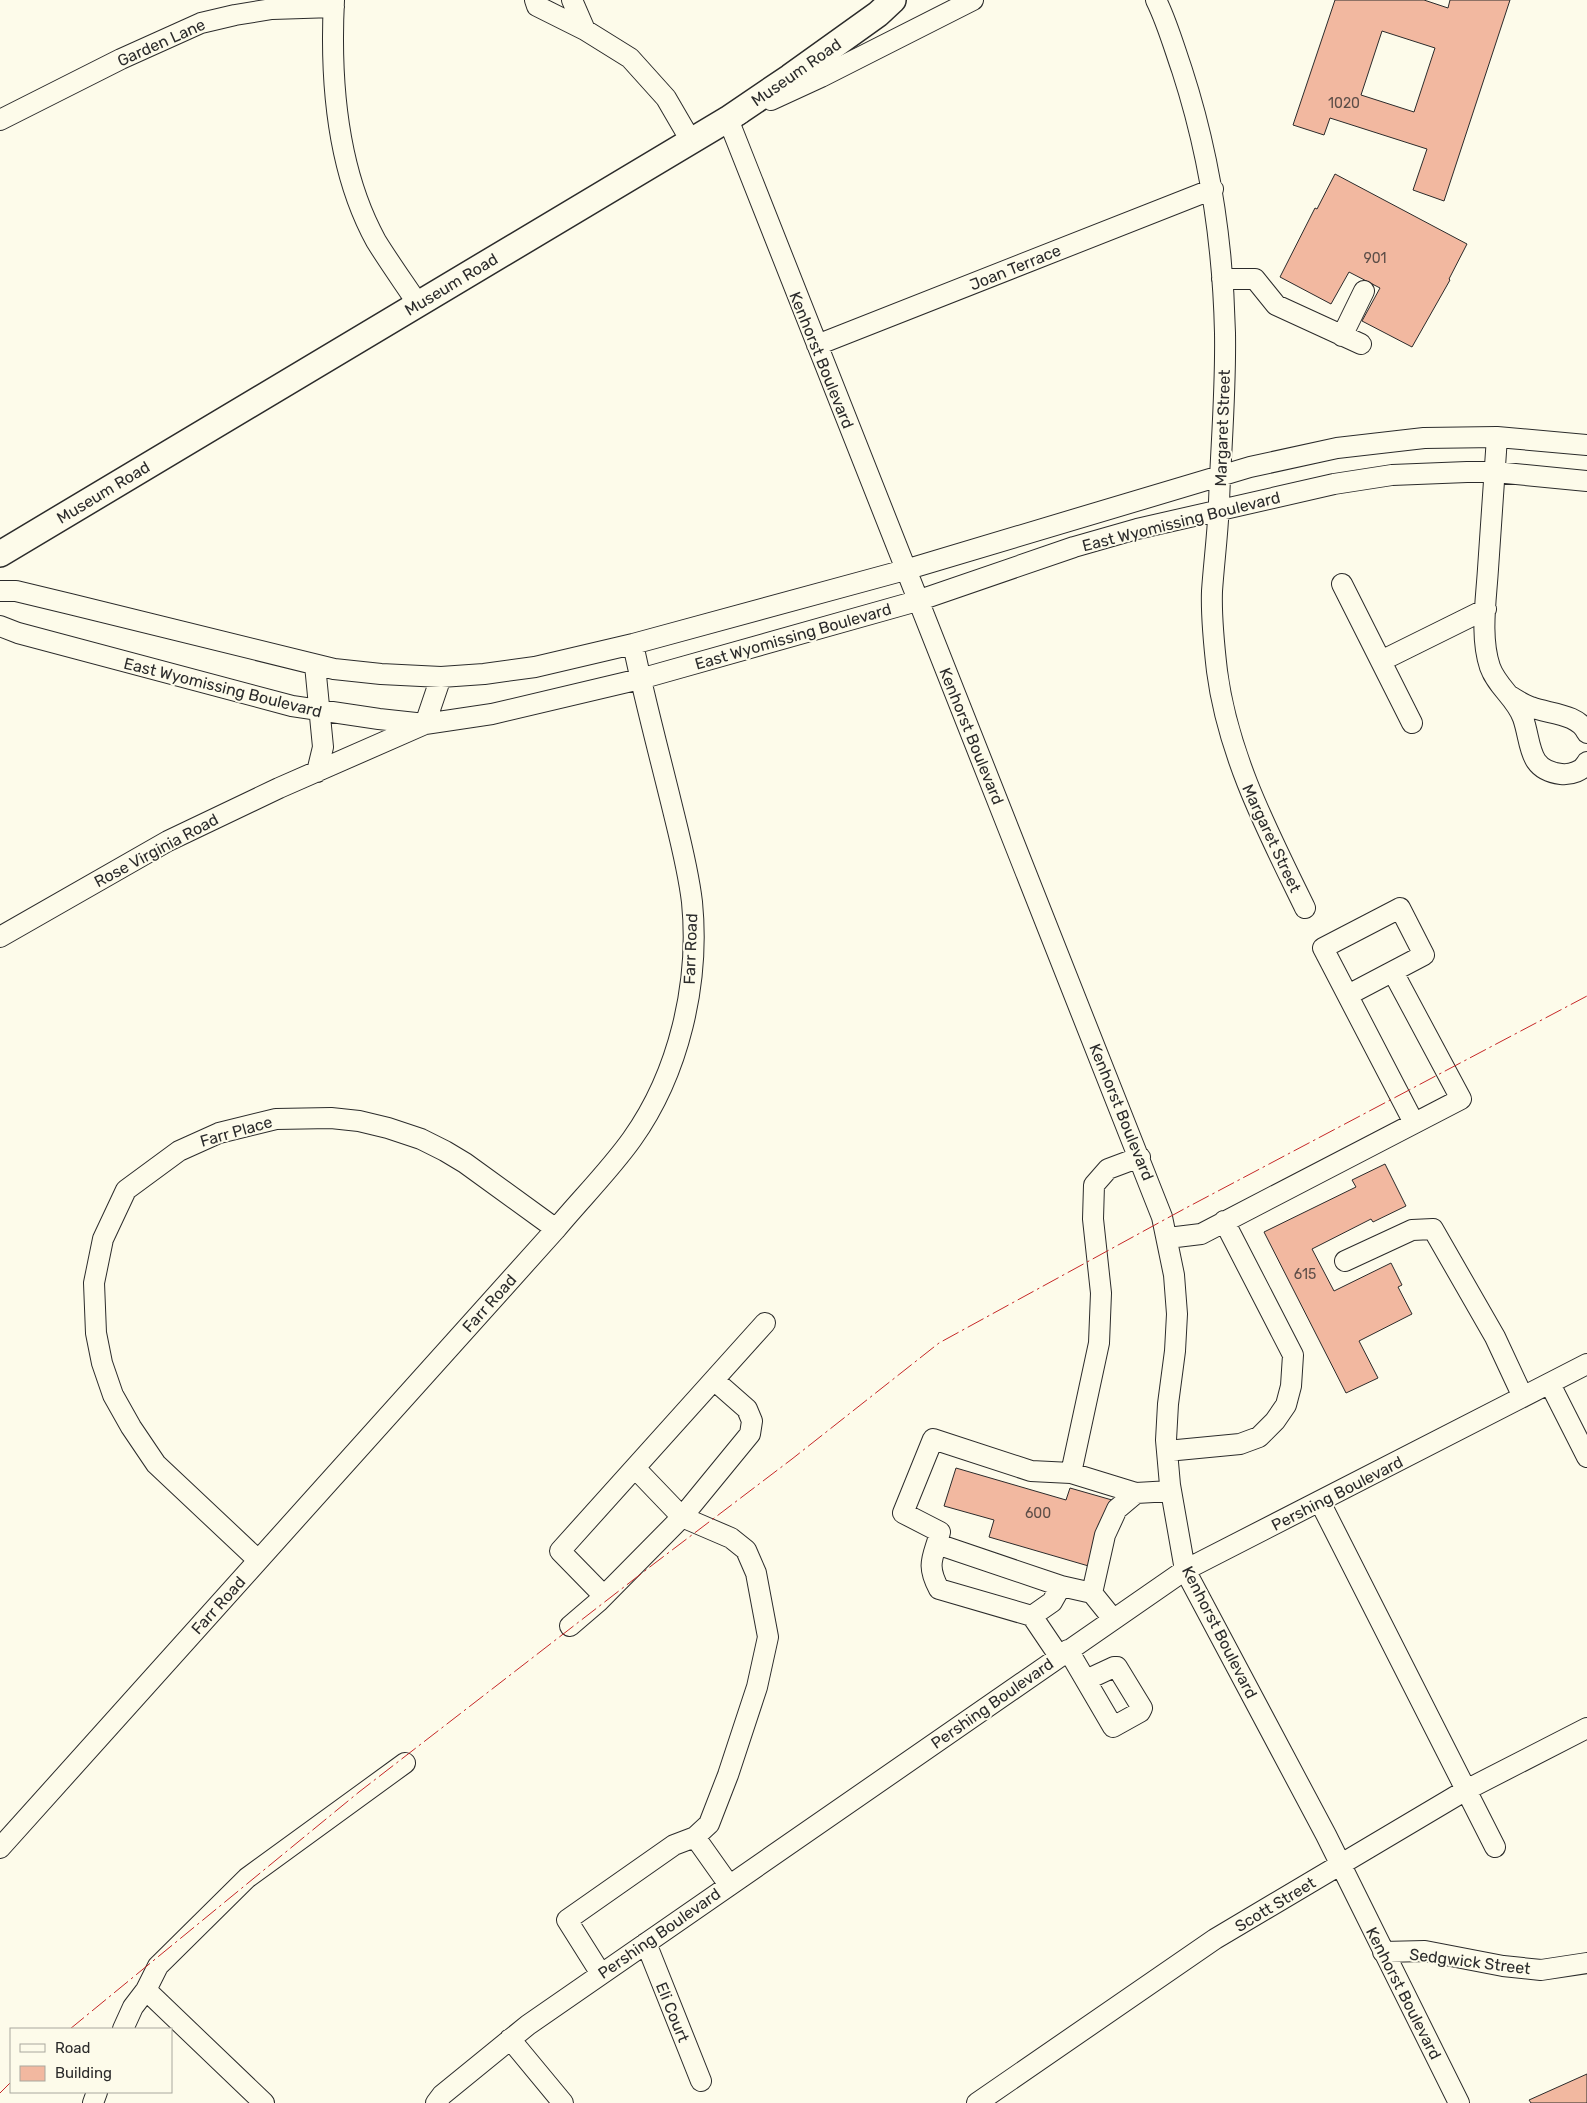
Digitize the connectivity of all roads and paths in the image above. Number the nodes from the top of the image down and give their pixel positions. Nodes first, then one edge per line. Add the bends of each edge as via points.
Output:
1 (535, 0) edge
2 (572, 0) edge
3 (893, 0) edge
4 (973, 0) edge
5 (1156, 0) edge
6 (334, 4) edge
7 (585, 30) junction
8 (728, 119) junction
9 (0, 120) edge
10 (691, 141) junction
11 (1212, 189) junction
12 (1222, 279) junction
13 (1364, 291) dead end
14 (418, 304) junction
15 (1342, 336) junction
16 (1361, 344) dead end
17 (817, 345) junction
18 (1497, 437) junction
19 (1587, 445) edge
20 (1495, 472) junction
21 (1220, 477) junction
22 (1587, 481) edge
23 (1219, 512) junction
24 (0, 554) edge
25 (905, 570) junction
26 (1342, 584) dead end
27 (0, 591) edge
28 (918, 601) junction
29 (1486, 609) junction
30 (0, 626) edge
31 (633, 644) junction
32 (1380, 661) junction
33 (315, 665) junction
34 (441, 677) junction
35 (640, 679) junction
36 (1510, 696) junction
37 (319, 710) junction
38 (425, 724) junction
39 (1412, 724) dead end
40 (1587, 733) edge
41 (1587, 762) edge
42 (317, 772) junction
43 (1305, 908) dead end
44 (0, 937) edge
45 (1393, 972) junction
46 (1348, 995) junction
47 (1414, 1123) junction
48 (1140, 1158) junction
49 (1224, 1221) junction
50 (556, 1229) junction
51 (1168, 1238) junction
52 (1345, 1261) dead end
53 (766, 1323) dead end
54 (1587, 1364) edge
55 (714, 1380) junction
56 (1550, 1384) junction
57 (1523, 1397) junction
58 (1167, 1451) junction
59 (1587, 1457) edge
60 (635, 1468) junction
61 (1071, 1472) junction
62 (1171, 1491) junction
63 (1136, 1493) junction
64 (1320, 1502) junction
65 (682, 1516) junction
66 (937, 1544) junction
67 (258, 1560) junction
68 (1184, 1570) junction
69 (1062, 1586) junction
70 (1092, 1593) junction
71 (604, 1596) junction
72 (1032, 1616) junction
73 (1113, 1619) junction
74 (570, 1626) dead end
75 (1063, 1653) junction
76 (1086, 1680) junction
77 (1587, 1728) edge
78 (405, 1763) dead end
79 (1466, 1790) junction
80 (695, 1837) junction
81 (1495, 1847) dead end
82 (0, 1848) edge
83 (1341, 1865) junction
84 (729, 1885) junction
85 (646, 1943) junction
86 (1383, 1952) junction
87 (1587, 1963) edge
88 (601, 1974) junction
89 (146, 1990) junction
90 (123, 2028) edge
91 (510, 2040) junction
92 (701, 2081) dead end
93 (264, 2103) edge
94 (436, 2103) edge
95 (563, 2103) edge
96 (977, 2103) edge
97 (1459, 2103) edge

1 - 7 street via 537,6
2 - 7 street
3 - 8 main road, Museum Road via 878,14
4 - 8 street
5 - 11 street, Margaret Street via 1191,98
6 - 9 street, Garden Lane via 235,14 201,23
6 - 14 street via 334,88 339,126 352,178 376,240
7 - 10 street via 630,58 666,98
8 - 10 main road, Museum Road
8 - 17 street, Kenhorst Boulevard
10 - 14 main road, Museum Road
11 - 12 street, Margaret Street
11 - 17 street, Joan Terrace
12 - 15 street via 1255,279 1276,305
12 - 21 street, Margaret Street via 1225,335
13 - 15 street
14 - 24 main road, Museum Road
15 - 16 street
17 - 25 street, Kenhorst Boulevard
18 - 19 street, East Wyomissing Boulevard
18 - 20 street
18 - 21 street, East Wyomissing Boulevard via 1424,438 1356,445 1250,467
20 - 22 street, East Wyomissing Boulevard
20 - 23 street, East Wyomissing Boulevard via 1431,472 1364,478
20 - 29 street
21 - 23 street, Margaret Street
21 - 25 street, East Wyomissing Boulevard
23 - 28 street, East Wyomissing Boulevard via 1162,523 1074,547
23 - 43 street, Margaret Street via 1212,594 1224,709 1245,780
25 - 28 street, Kenhorst Boulevard
25 - 31 street, East Wyomissing Boulevard
26 - 32 street
27 - 33 street, East Wyomissing Boulevard via 16,591
28 - 35 street, East Wyomissing Boulevard
28 - 48 street, Kenhorst Boulevard
29 - 32 street
29 - 36 street via 1486,651 1498,683
30 - 37 street, East Wyomissing Boulevard via 235,692
31 - 34 street, East Wyomissing Boulevard via 535,667
31 - 35 street, Farr Road
32 - 39 street
33 - 34 street, East Wyomissing Boulevard via 381,674
33 - 37 street
34 - 38 street
35 - 38 street, East Wyomissing Boulevard via 492,714
35 - 50 street, Farr Road via 688,876 693,924 687,1003 674,1052 652,1104 631,1140
36 - 40 street via 1528,706 1565,715 1585,728
36 - 41 street via 1520,708 1536,761 1543,770 1567,775 1578,772
37 - 38 street, East Wyomissing Boulevard
37 - 42 street via 323,747
38 - 42 street, Rose Virginia Road
42 - 44 street, Rose Virginia Road via 147,851
45 - 46 street
45 - 46 street via 1424,955 1400,908 1324,948
45 - 47 street via 1461,1099
46 - 47 street
47 - 49 street
48 - 51 street, Kenhorst Boulevard
48 - 61 street via 1108,1169 1094,1185 1093,1218 1101,1293 1099,1343
49 - 51 street via 1201,1234
49 - 58 street via 1292,1355 1291,1386 1286,1405 1259,1437 1240,1444
50 - 67 street, Farr Road
50 - 67 street, Farr Place via 446,1151 388,1128 331,1118 276,1119 219,1133 179,1151 126,1190 103,1239 94,1283 96,1333 113,1395 156,1464
51 - 58 street, Kenhorst Boulevard via 1177,1314
52 - 57 street via 1412,1230 1433,1229 1495,1337
53 - 55 street
54 - 56 street, Pershing Boulevard
55 - 60 street
55 - 65 street via 747,1409 752,1421 750,1434
56 - 57 street, Pershing Boulevard
56 - 59 street
57 - 64 street, Pershing Boulevard
58 - 62 street, Kenhorst Boulevard
60 - 65 street
60 - 71 street via 560,1551
61 - 63 street
61 - 66 street via 1031,1471 933,1439 903,1513 940,1532
62 - 63 street
62 - 68 street, Kenhorst Boulevard
63 - 70 street via 1117,1509 1109,1526
64 - 68 street, Pershing Boulevard
64 - 79 street
65 - 71 street
65 - 80 street via 731,1538 746,1550 756,1573 768,1637 757,1687 728,1775 709,1824
66 - 69 street
66 - 72 street via 931,1561 931,1575 939,1589
67 - 82 street, Farr Road
68 - 73 street, Pershing Boulevard
68 - 83 street, Kenhorst Boulevard
69 - 70 street
69 - 72 street via 1052,1602
70 - 73 street
71 - 74 street
72 - 75 street
73 - 75 street, Pershing Boulevard
75 - 76 street
75 - 84 street, Pershing Boulevard
76 - 76 street via 1114,1667 1142,1708 1140,1712 1113,1727
77 - 79 street, Scott Street
78 - 89 street via 247,1878 158,1966
79 - 81 street
79 - 83 street, Scott Street
80 - 84 street
80 - 88 street via 674,1845 567,1920
83 - 86 street, Kenhorst Boulevard
83 - 96 street, Scott Street via 1216,1939
84 - 85 street, Pershing Boulevard
85 - 88 street, Pershing Boulevard
85 - 92 street, Eli Court
86 - 87 street, Sedgwick Street via 1425,1951 1541,1970
86 - 97 street, Kenhorst Boulevard
88 - 91 street, Pershing Boulevard
89 - 90 street via 133,2007
89 - 93 street
91 - 94 street, Pershing Boulevard
91 - 95 street

